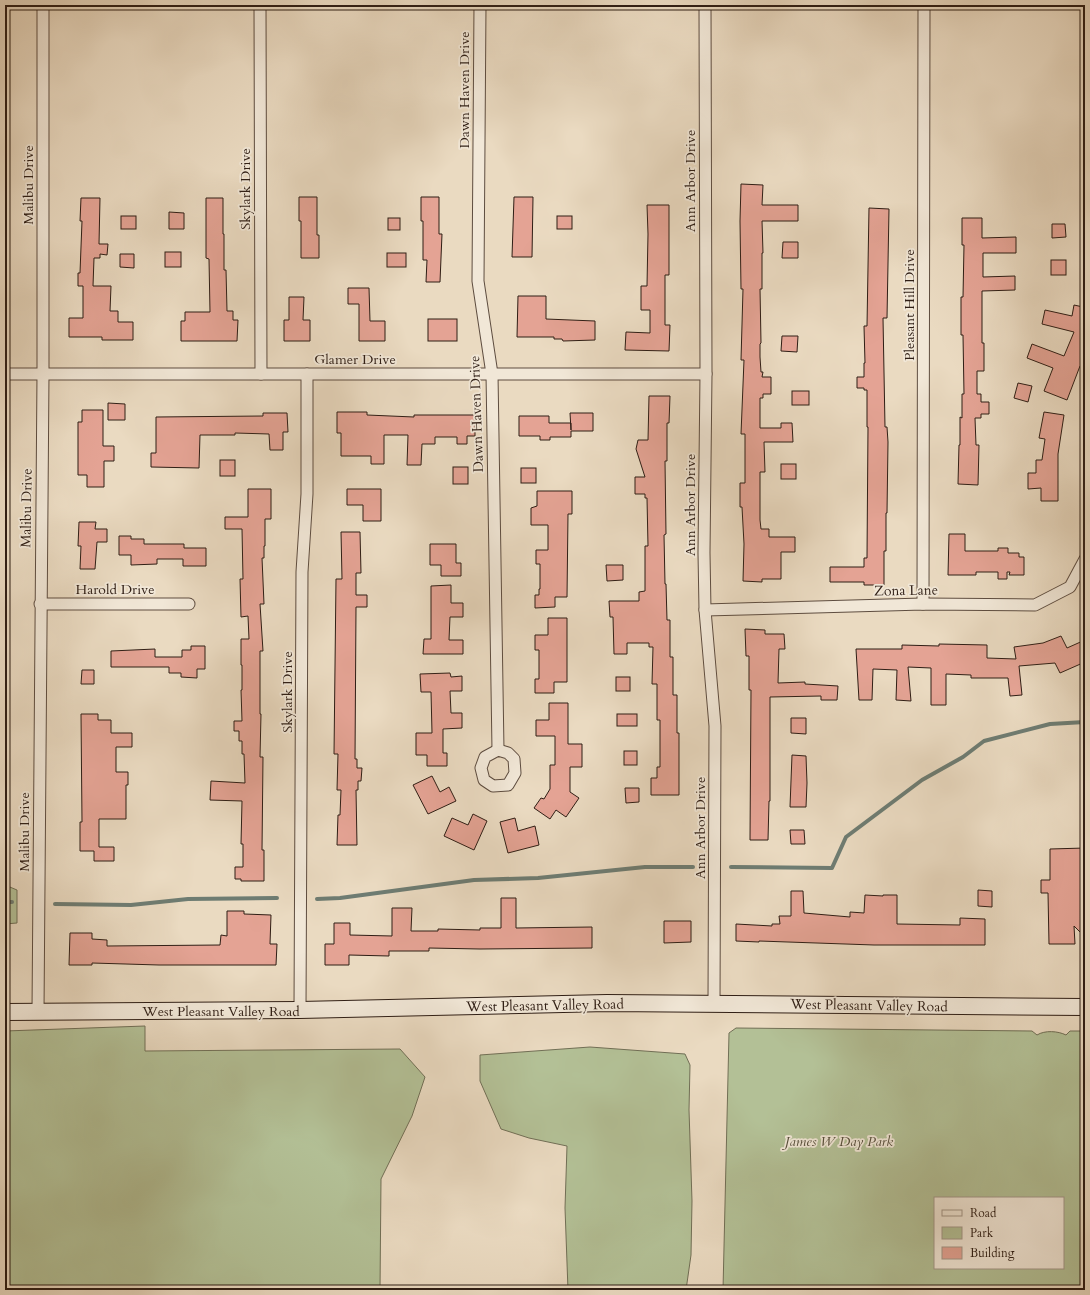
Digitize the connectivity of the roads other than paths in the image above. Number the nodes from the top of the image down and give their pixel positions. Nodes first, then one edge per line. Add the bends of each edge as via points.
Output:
1 (43, 5) edge
2 (260, 5) edge
3 (480, 5) edge
4 (705, 5) edge
5 (924, 5) edge
6 (5, 374) edge
7 (43, 374) junction
8 (260, 374) junction
9 (307, 374) junction
10 (492, 374) junction
11 (706, 374) junction
12 (1085, 559) edge
13 (40, 604) junction
14 (189, 604) dead end
15 (924, 604) junction
16 (705, 610) junction
17 (498, 750) dead end
18 (714, 1004) junction
19 (1085, 1007) edge
20 (300, 1010) junction
21 (5, 1012) edge
22 (38, 1012) junction

1 - 7 street, Malibu Drive
2 - 8 street, Skylark Drive
3 - 10 street, Dawn Haven Drive via 478,281
4 - 11 street, Ann Arbor Drive
5 - 15 street, Pleasant Hill Drive
6 - 7 street, Glamer Drive
7 - 8 street, Glamer Drive
7 - 13 street, Malibu Drive
8 - 9 street, Glamer Drive
9 - 10 street, Glamer Drive
9 - 20 street, Skylark Drive via 307,494 302,572
10 - 11 street, Glamer Drive
10 - 17 street, Dawn Haven Drive
11 - 16 street, Ann Arbor Drive
12 - 15 street, Zona Lane via 1070,587 1035,605
13 - 14 street, Harold Drive
13 - 22 street, Malibu Drive
15 - 16 street, Zona Lane
16 - 18 street, Ann Arbor Drive via 715,726
18 - 19 main road, West Pleasant Valley Road
18 - 20 main road, West Pleasant Valley Road via 607,1003
20 - 22 main road, West Pleasant Valley Road
21 - 22 main road, West Pleasant Valley Road

